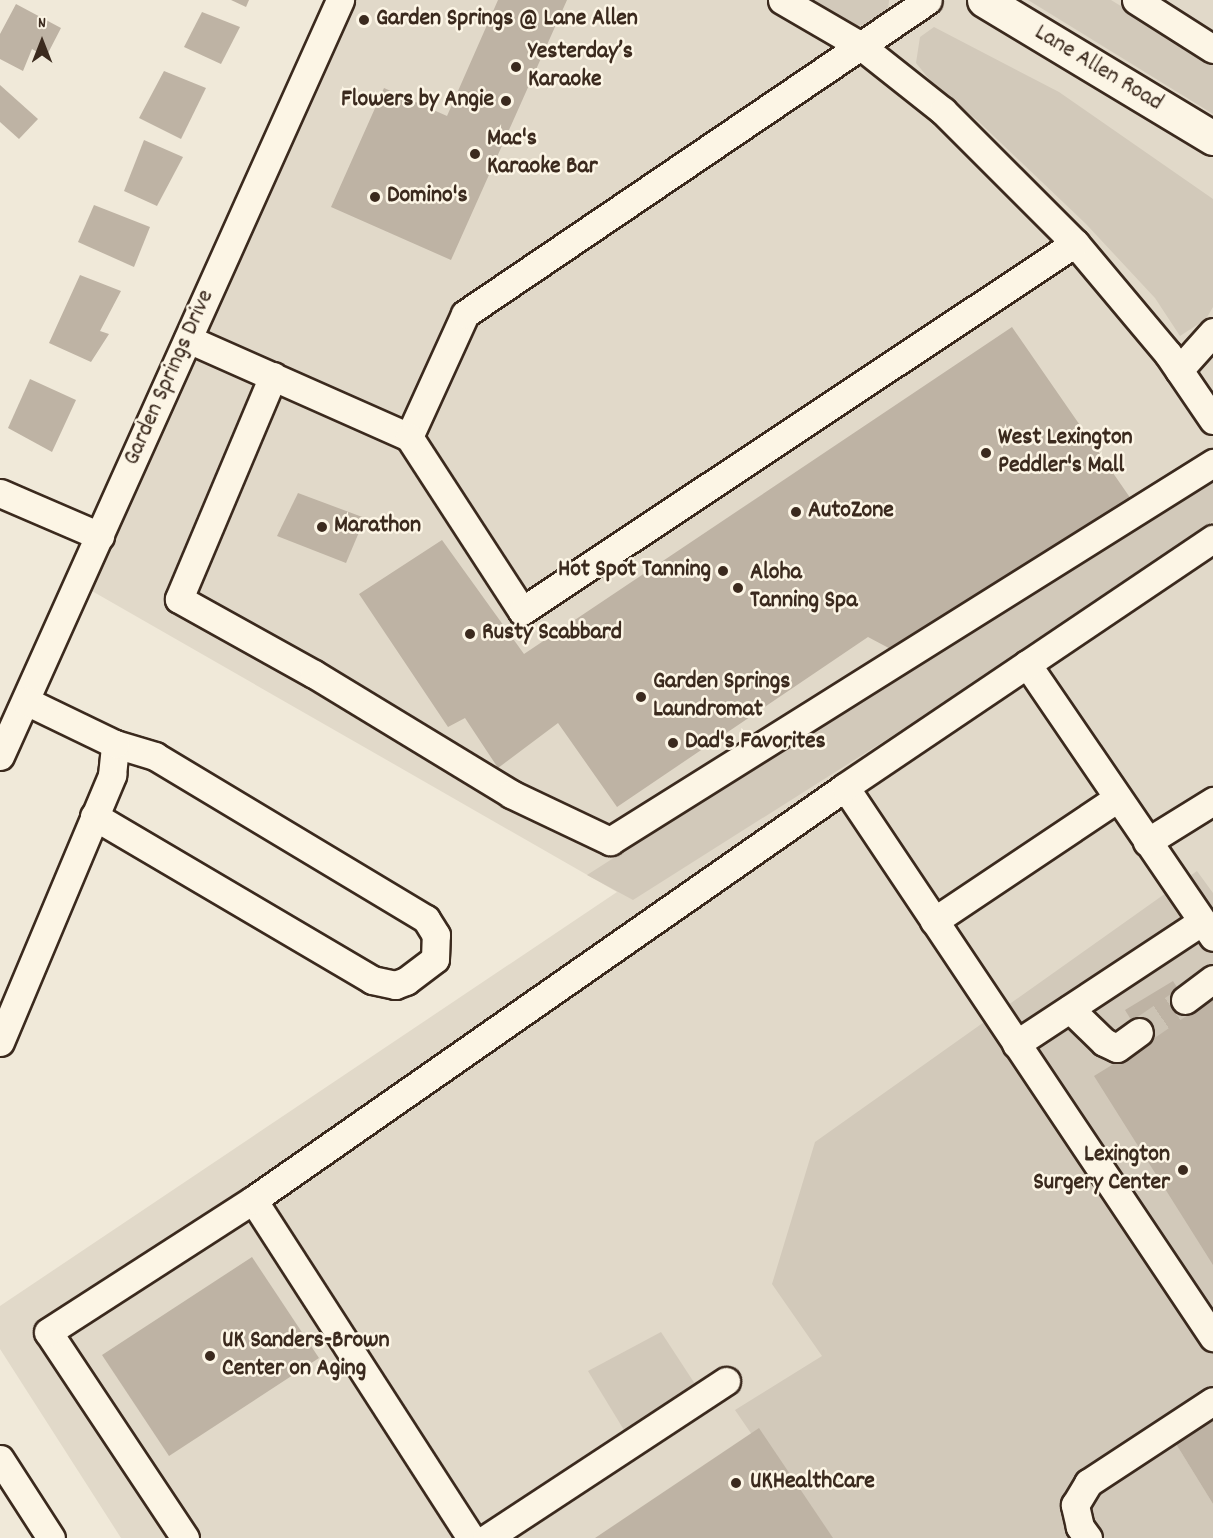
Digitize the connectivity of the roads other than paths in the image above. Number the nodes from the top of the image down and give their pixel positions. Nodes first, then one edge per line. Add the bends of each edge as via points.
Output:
1 (340, 0) edge
2 (782, 0) edge
3 (928, 0) edge
4 (984, 0) edge
5 (1142, 2) edge
6 (861, 46) junction
7 (1213, 49) edge
8 (1213, 138) edge
9 (1075, 243) junction
10 (1213, 333) edge
11 (188, 339) junction
12 (1179, 370) junction
13 (273, 376) junction
14 (1213, 420) edge
15 (409, 437) junction
16 (1213, 463) edge
17 (0, 493) edge
18 (100, 536) junction
19 (1213, 539) edge
20 (1027, 664) junction
21 (26, 701) junction
22 (115, 744) junction
23 (0, 756) edge
24 (844, 787) junction
25 (1118, 798) junction
26 (1213, 801) edge
27 (94, 816) junction
28 (1147, 842) junction
29 (934, 921) junction
30 (1207, 930) edge
31 (1213, 979) edge
32 (1185, 1000) tunnel mouth
33 (1070, 1009) junction
34 (1139, 1032) tunnel mouth
35 (0, 1042) edge
36 (1016, 1044) junction
37 (253, 1200) junction
38 (1213, 1337) edge
39 (726, 1381) dead end
40 (1213, 1401) edge
41 (0, 1459) edge
42 (51, 1538) edge
43 (184, 1538) edge
44 (471, 1538) edge
45 (487, 1538) edge
46 (1088, 1538) edge

1 - 11 street, Garden Springs Drive
2 - 6 street
3 - 6 street
4 - 8 main road, Lane Allen Road
5 - 7 street
6 - 9 street via 943,111
6 - 15 street via 465,314
9 - 12 street
9 - 15 street via 522,611
10 - 12 street
11 - 13 street
11 - 18 street, Garden Springs Drive
12 - 14 street
13 - 15 street
13 - 16 street via 179,599 314,674 511,794 610,841
17 - 18 street
18 - 21 street, Garden Springs Drive
19 - 20 street
20 - 24 street
20 - 25 street
21 - 22 street
21 - 23 street, Garden Springs Drive
22 - 27 street via 112,775
22 - 27 street via 154,756 426,919 436,935 435,959 395,985 372,980
24 - 29 street
24 - 37 street
25 - 28 street
25 - 29 street
26 - 28 street
27 - 35 street
28 - 30 street
29 - 36 street
30 - 33 street
31 - 32 street
33 - 34 street via 1104,1042 1117,1048
33 - 36 street
36 - 38 street
37 - 43 street via 48,1332
37 - 44 street
39 - 45 street
40 - 46 street via 1088,1483 1076,1506
41 - 42 street

